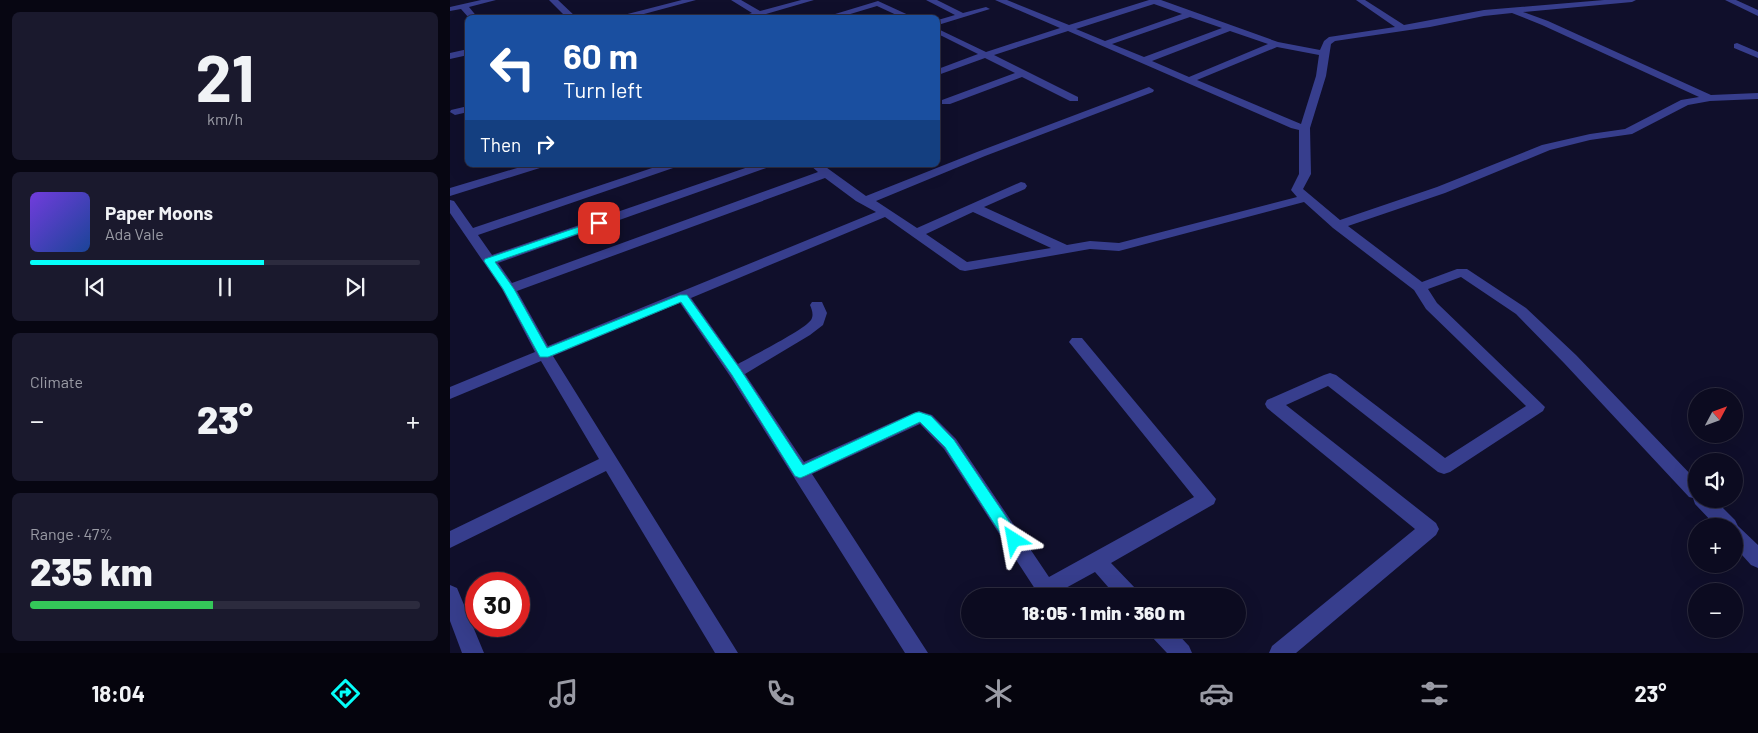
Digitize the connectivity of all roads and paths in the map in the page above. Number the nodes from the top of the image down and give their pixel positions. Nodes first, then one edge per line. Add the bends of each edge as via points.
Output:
1 (492, 0) edge
2 (553, 0) edge
3 (735, 0) edge
4 (810, 0) edge
5 (889, 0) edge
6 (930, 0) edge
7 (999, 0) edge
8 (1155, 0) edge
9 (1360, 0) edge
10 (1632, 0) edge
11 (1729, 0) edge
12 (686, 1) edge
13 (878, 3) junction
14 (463, 6) junction
15 (450, 9) edge
16 (986, 9) dead end
17 (1512, 10) junction
18 (1758, 13) edge
19 (1190, 14) junction
20 (471, 15) edge
21 (570, 15) edge
22 (626, 15) edge
23 (762, 15) edge
24 (836, 15) edge
25 (904, 15) edge
26 (962, 15) junction
27 (940, 21) edge
28 (1401, 27) junction
29 (1230, 28) junction
30 (1069, 29) junction
31 (940, 32) edge
32 (1104, 44) junction
33 (1276, 44) junction
34 (1737, 46) dead end
35 (465, 53) edge
36 (1324, 53) junction
37 (1758, 54) edge
38 (986, 55) junction
39 (450, 56) edge
40 (1144, 61) junction
41 (940, 71) edge
42 (1024, 73) junction
43 (1190, 80) junction
44 (1150, 90) dead end
45 (1758, 96) edge
46 (1710, 98) junction
47 (1074, 99) dead end
48 (946, 102) dead end
49 (465, 110) edge
50 (455, 112) dead end
51 (1305, 128) junction
52 (532, 167) edge
53 (666, 167) edge
54 (759, 167) edge
55 (821, 169) edge
56 (1021, 186) dead end
57 (450, 192) edge
58 (1306, 198) junction
59 (866, 201) junction
60 (450, 204) edge
61 (973, 207) junction
62 (886, 212) junction
63 (1338, 225) junction
64 (470, 232) junction
65 (916, 232) junction
66 (1065, 249) junction
67 (489, 261) junction
68 (1420, 287) junction
69 (508, 289) junction
70 (683, 297) junction
71 (817, 304) dead end
72 (1077, 342) dead end
73 (544, 354) junction
74 (736, 372) junction
75 (450, 393) edge
76 (609, 462) junction
77 (800, 472) junction
78 (1688, 484) edge
79 (1711, 508) edge
80 (1720, 518) edge
81 (450, 540) edge
82 (1743, 543) edge
83 (1758, 559) edge
84 (1097, 561) junction
85 (1122, 588) edge
86 (450, 594) edge
87 (1167, 638) edge
88 (472, 653) edge
89 (726, 653) edge
90 (917, 653) edge
91 (1181, 653) edge
92 (1280, 653) edge

1 - 14 street
2 - 21 street
3 - 23 street
4 - 23 street
5 - 13 street
6 - 26 street
7 - 30 street
8 - 19 street
8 - 30 street
9 - 28 street
10 - 17 street
11 - 18 street
12 - 22 street
13 - 24 street
13 - 25 street
14 - 15 street
14 - 20 street
16 - 26 street
17 - 28 street
17 - 46 street
19 - 29 street
19 - 32 street
26 - 27 street
28 - 36 street via 1332,39
29 - 33 street
29 - 40 street
30 - 32 street
30 - 38 street
31 - 38 street
32 - 40 street
33 - 36 street
33 - 43 street
34 - 37 street
35 - 39 street
36 - 51 street via 1321,76
38 - 41 street
38 - 42 street
40 - 43 street
42 - 47 street
42 - 48 street
43 - 51 street
44 - 59 street
45 - 46 street
46 - 63 street via 1685,102 1628,132 1546,147 1441,190
49 - 50 street
51 - 58 street via 1305,174 1298,190
52 - 57 street
53 - 64 street
54 - 67 street
55 - 59 street
55 - 69 street
56 - 61 street
58 - 63 street
58 - 66 street via 1118,247 1090,244
59 - 62 street
60 - 64 street
61 - 65 street
61 - 66 street
62 - 65 street
62 - 70 street
63 - 68 street
64 - 67 street
65 - 66 street via 965,267
67 - 69 street
68 - 78 street via 1462,272 1521,311
68 - 92 street via 1432,306 1537,407 1444,467 1330,379 1273,404 1428,528
69 - 73 street
70 - 73 street
70 - 74 street
71 - 74 street via 820,312 818,322
72 - 84 street via 1207,499
73 - 75 street
73 - 76 street
74 - 77 street
76 - 81 street
76 - 89 street
77 - 84 street via 919,417 926,419 950,444 1046,588
77 - 90 street
79 - 80 street
82 - 83 street
84 - 85 street
86 - 88 street
87 - 91 street

